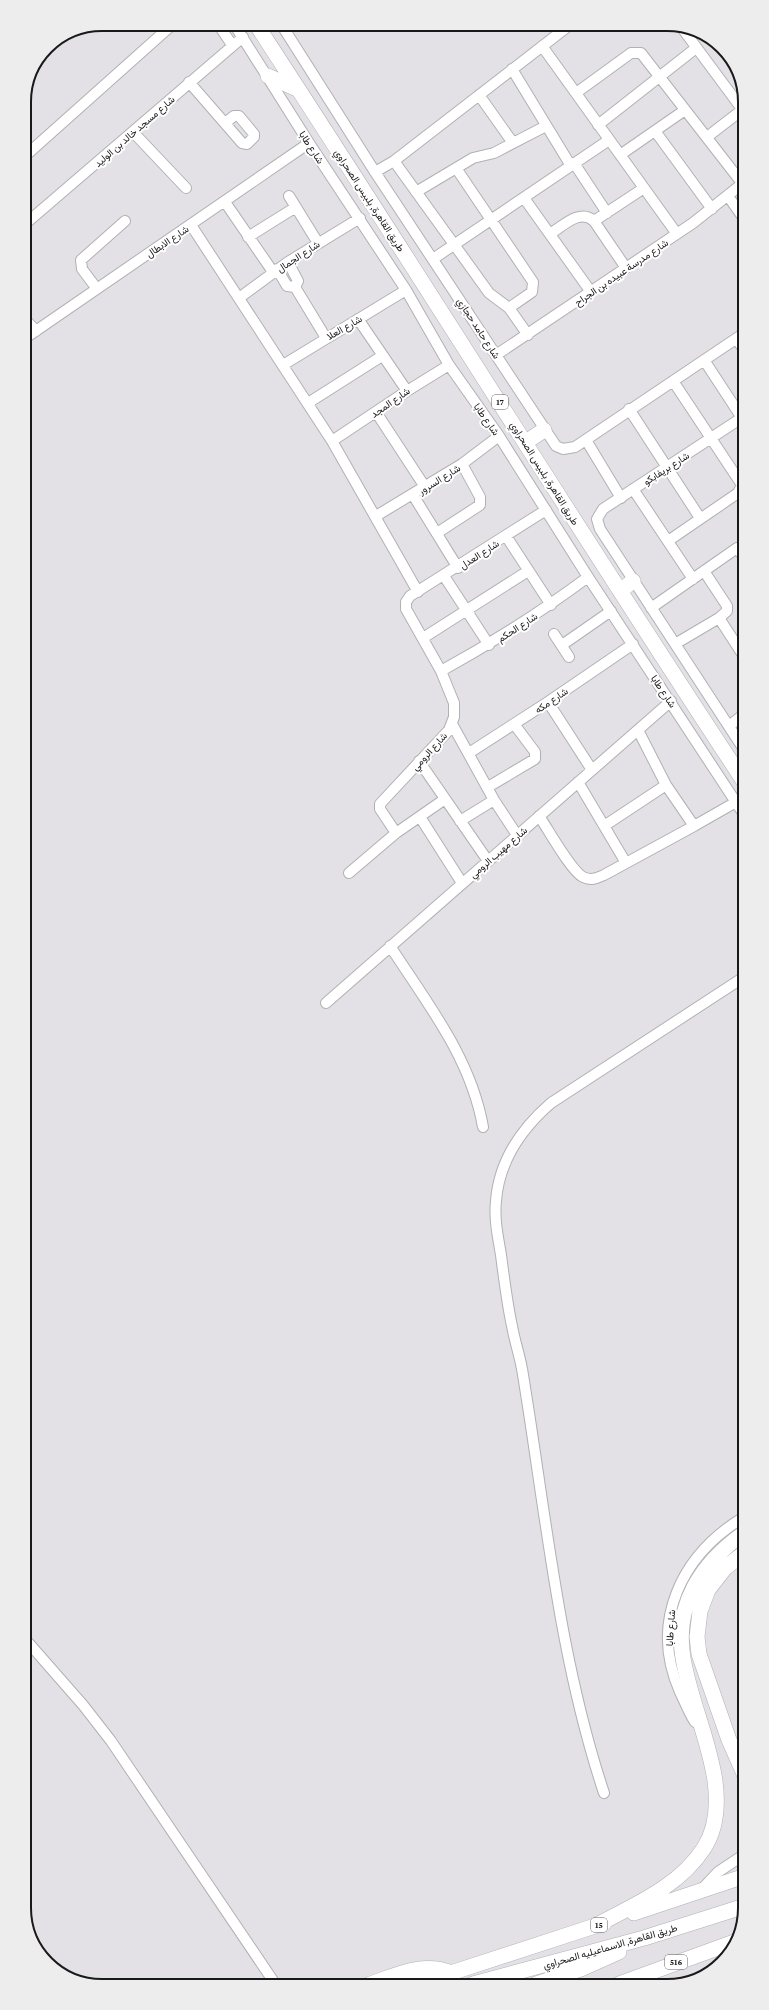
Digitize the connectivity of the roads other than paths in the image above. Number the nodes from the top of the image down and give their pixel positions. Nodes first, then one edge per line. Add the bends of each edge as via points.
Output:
1 (165, 31) edge
2 (223, 31) edge
3 (239, 31) edge
4 (261, 31) edge
5 (285, 31) edge
6 (562, 31) edge
7 (686, 34) edge
8 (243, 37) junction
9 (232, 45) junction
10 (542, 46) junction
11 (696, 48) junction
12 (512, 69) junction
13 (268, 76) junction
14 (659, 76) junction
15 (188, 82) junction
16 (300, 90) junction
17 (576, 93) junction
18 (480, 94) junction
19 (738, 105) edge
20 (685, 110) junction
21 (738, 113) edge
22 (225, 124) dead end
23 (598, 125) junction
24 (546, 126) junction
25 (655, 131) junction
26 (133, 132) junction
27 (707, 137) junction
28 (609, 140) junction
29 (309, 143) junction
30 (513, 143) junction
31 (31, 151) edge
32 (620, 155) junction
33 (394, 160) junction
34 (573, 165) junction
35 (456, 168) junction
36 (375, 172) junction
37 (738, 178) edge
38 (738, 187) edge
39 (186, 188) dead end
40 (644, 188) junction
41 (416, 192) junction
42 (289, 196) dead end
43 (728, 196) junction
44 (524, 198) junction
45 (224, 202) junction
46 (296, 207) junction
47 (712, 209) junction
48 (738, 210) edge
49 (607, 212) junction
50 (31, 215) edge
51 (360, 218) junction
52 (492, 220) junction
53 (125, 221) dead end
54 (594, 221) junction
55 (191, 225) junction
56 (550, 234) junction
57 (677, 234) junction
58 (248, 236) junction
59 (318, 243) junction
60 (455, 245) junction
61 (434, 259) junction
62 (288, 262) junction
63 (626, 268) junction
64 (275, 271) junction
65 (295, 287) junction
66 (97, 289) junction
67 (406, 290) junction
68 (591, 292) junction
69 (239, 298) junction
70 (509, 308) junction
71 (358, 319) junction
72 (31, 326) edge
73 (36, 331) junction
74 (31, 334) edge
75 (528, 335) junction
76 (738, 337) edge
77 (326, 338) junction
78 (496, 355) junction
79 (382, 356) junction
80 (704, 360) junction
81 (283, 365) junction
82 (449, 365) junction
83 (673, 380) junction
84 (407, 390) junction
85 (308, 403) junction
86 (629, 410) junction
87 (738, 411) edge
88 (376, 412) junction
89 (738, 420) edge
90 (544, 430) junction
91 (500, 436) junction
92 (711, 438) junction
93 (586, 440) junction
94 (332, 441) junction
95 (526, 442) junction
96 (462, 464) junction
97 (667, 467) junction
98 (738, 478) edge
99 (424, 487) junction
100 (633, 489) junction
101 (738, 493) edge
102 (413, 495) junction
103 (621, 498) junction
104 (546, 510) junction
105 (376, 516) junction
106 (700, 518) junction
107 (437, 533) junction
108 (506, 536) junction
109 (668, 541) junction
110 (738, 549) edge
111 (458, 568) junction
112 (528, 571) junction
113 (704, 571) junction
114 (444, 576) junction
115 (588, 577) junction
116 (693, 579) junction
117 (633, 580) junction
118 (620, 591) junction
119 (414, 594) junction
120 (551, 605) junction
121 (651, 608) junction
122 (467, 611) junction
123 (611, 611) junction
124 (719, 618) junction
125 (554, 634) dead end
126 (423, 638) junction
127 (738, 642) edge
128 (633, 644) junction
129 (675, 644) junction
130 (489, 645) junction
131 (562, 645) junction
132 (570, 656) dead end
133 (441, 671) junction
134 (671, 701) junction
135 (548, 702) junction
136 (738, 718) edge
137 (452, 724) junction
138 (514, 724) junction
139 (729, 726) junction
140 (638, 730) junction
141 (738, 740) edge
142 (469, 753) junction
143 (419, 761) junction
144 (592, 770) junction
145 (738, 772) edge
146 (578, 782) junction
147 (666, 785) junction
148 (488, 788) junction
149 (445, 799) junction
150 (494, 800) junction
151 (736, 802) junction
152 (738, 805) edge
153 (539, 816) junction
154 (420, 817) junction
155 (460, 821) junction
156 (604, 826) junction
157 (694, 826) junction
158 (396, 833) junction
159 (517, 836) junction
160 (488, 861) junction
161 (626, 864) junction
162 (349, 873) dead end
163 (462, 883) junction
164 (390, 946) junction
165 (738, 981) edge
166 (326, 1003) dead end
167 (483, 1127) dead end
168 (738, 1521) edge
169 (738, 1538) edge
170 (738, 1558) edge
171 (31, 1646) edge
172 (705, 1735) junction
173 (738, 1760) edge
174 (604, 1793) dead end
175 (738, 1859) edge
176 (738, 1878) edge
177 (699, 1892) junction
178 (738, 1908) edge
179 (595, 1926) junction
180 (644, 1938) junction
181 (729, 1944) edge
182 (452, 1973) junction
183 (272, 1979) edge
184 (387, 1979) edge
185 (433, 1979) edge
186 (492, 1979) edge
187 (550, 1979) edge
188 (633, 1979) edge

1 - 31 street
2 - 9 street
3 - 8 street, شارع طابا
4 - 16 highway, طريق القاهرة, بلبيس الصحراوي / 17
5 - 36 street, شارع حامد حجازي
6 - 10 street
7 - 11 street
8 - 9 street, شارع مسجد خالد بن الوليد
8 - 13 street, شارع طابا
9 - 15 street, شارع مسجد خالد بن الوليد
10 - 12 street
10 - 17 street
11 - 14 street
11 - 19 street
12 - 18 street
12 - 24 street
13 - 16 highway
13 - 29 street, شارع طابا
14 - 17 street via 641,53 634,52
14 - 20 street
14 - 23 street
15 - 22 street
15 - 26 street, شارع مسجد خالد بن الوليد
16 - 95 highway, طريق القاهرة, بلبيس الصحراوي / 17
17 - 23 street
18 - 30 street
18 - 33 street
20 - 25 street
20 - 27 street
21 - 27 street
23 - 28 street
24 - 30 street
24 - 34 street
25 - 32 street
25 - 47 street
26 - 39 street
26 - 50 street, شارع مسجد خالد بن الوليد
27 - 37 street
28 - 32 street
28 - 34 street
29 - 45 street, شارع الابطال
29 - 51 street, شارع طابا
30 - 35 street via 494,153 473,158
32 - 40 street
33 - 36 street
33 - 41 street
34 - 44 street
34 - 49 street
35 - 41 street
35 - 52 street
36 - 61 street, شارع حامد حجازي
38 - 43 street, شارع مدرسة عبيده بن الجراح
40 - 49 street
40 - 57 street
41 - 60 street
42 - 46 street
43 - 47 street, شارع مدرسة عبيده بن الجراح
43 - 48 street
44 - 52 street
44 - 56 street
45 - 55 street, شارع الابطال
45 - 58 street
46 - 58 street
46 - 59 street
47 - 57 street, شارع مدرسة عبيده بن الجراح
49 - 54 street
51 - 59 street, شارع الجمال
51 - 67 street, شارع طابا
52 - 60 street
52 - 70 street via 534,282 532,292
53 - 66 street via 81,260 82,269
54 - 56 street via 587,216 578,216
54 - 63 street
55 - 66 street, شارع الابطال
55 - 69 street
56 - 68 street
57 - 63 street, شارع مدرسة عبيده بن الجراح
58 - 64 street
59 - 62 street, شارع الجمال
60 - 61 street
60 - 70 street via 489,293
61 - 78 street, شارع حامد حجازي
62 - 64 street, شارع الجمال
62 - 65 street via 298,280
63 - 68 street, شارع مدرسة عبيده بن الجراح
64 - 65 street via 287,286
64 - 69 street, شارع الجمال
65 - 77 street
66 - 73 street, شارع الابطال
67 - 71 street, شارع العلا
67 - 82 street, شارع طابا
68 - 75 street, شارع مدرسة عبيده بن الجراح
69 - 81 street
70 - 75 street
71 - 77 street, شارع العلا
71 - 79 street
72 - 73 street
73 - 74 street, شارع الابطال
75 - 78 street, شارع مدرسة عبيده بن الجراح
76 - 80 street, شارع حامد حجازي
77 - 81 street, شارع العلا
78 - 90 street, شارع حامد حجازي
79 - 84 street
79 - 85 street
80 - 83 street, شارع حامد حجازي
80 - 87 street
81 - 85 street
82 - 84 street, شارع المجد
82 - 91 street, شارع طابا
83 - 86 street, شارع حامد حجازي
83 - 92 street
84 - 88 street, شارع المجد
85 - 94 street
86 - 93 street, شارع حامد حجازي
86 - 97 street
88 - 94 street, شارع المجد
88 - 99 street
89 - 92 street, شارع بريفابكو
90 - 93 street, شارع حامد حجازي via 556,446 562,449 575,447
90 - 95 highway
91 - 96 street, شارع السرور
91 - 104 street, شارع طابا
92 - 97 street, شارع بريفابكو
92 - 98 street
93 - 103 street
94 - 105 street
95 - 118 highway, طريق القاهرة, بلبيس الصحراوي / 17
96 - 99 street, شارع السرور
96 - 107 street via 480,497 480,505
97 - 100 street, شارع بريفابكو
97 - 106 street
99 - 102 street, شارع السرور
100 - 103 street, شارع بريفابكو
100 - 109 street
101 - 106 street
102 - 105 street, شارع السرور
102 - 107 street
103 - 117 street, شارع بريفابكو via 603,509 598,515 597,524
104 - 108 street, شارع العدل
104 - 115 street, شارع طابا
105 - 119 street
106 - 109 street
107 - 111 street
108 - 111 street, شارع العدل
108 - 112 street
109 - 116 street
110 - 113 street
111 - 114 street, شارع العدل
112 - 120 street
112 - 122 street
113 - 116 street
113 - 124 street via 727,606 726,613
114 - 119 street, شارع العدل
114 - 122 street
115 - 120 street, شارع الحكم
115 - 123 street, شارع طابا
116 - 121 street
117 - 118 highway
117 - 121 street
118 - 145 highway, طريق القاهرة, بلبيس الصحراوي / 17
119 - 126 street, شارع الرومي via 406,602 406,609
120 - 130 street, شارع الحكم
121 - 129 street
122 - 126 street
122 - 130 street
123 - 128 street, شارع طابا
123 - 131 street
124 - 127 street
124 - 129 street
125 - 131 street
126 - 133 street, شارع الرومي
128 - 134 street, شارع طابا
128 - 135 street, شارع مكه
129 - 139 street
130 - 133 street, شارع الحكم
131 - 132 street
133 - 137 street, شارع الرومي via 454,703
134 - 140 street, شارع مهيب الرومي
134 - 151 street, شارع طابا
135 - 138 street, شارع مكه
135 - 144 street
136 - 139 street
137 - 142 street
137 - 143 street, شارع الرومي
138 - 142 street, شارع مكه
138 - 148 street via 535,752 534,759
139 - 141 street
140 - 144 street, شارع مهيب الرومي
140 - 147 street
142 - 148 street
143 - 149 street
143 - 158 street, شارع الرومي via 380,804 380,809
144 - 146 street, شارع مهيب الرومي
146 - 153 street, شارع مهيب الرومي
146 - 156 street
147 - 156 street
147 - 157 street
148 - 150 street
149 - 154 street
149 - 155 street
150 - 155 street
150 - 159 street
151 - 152 street, شارع طابا
151 - 157 street
153 - 159 street, شارع مهيب الرومي
153 - 161 street via 576,872 583,877 596,879
154 - 158 street
154 - 163 street
155 - 160 street
156 - 161 street
157 - 161 street
158 - 162 street
159 - 160 street, شارع مهيب الرومي
160 - 163 street, شارع مهيب الرومي
163 - 164 street, شارع مهيب الرومي
164 - 166 street, شارع مهيب الرومي
164 - 167 street via 460,1058 477,1096
165 - 174 street via 551,1103 533,1119 516,1142 497,1188 495,1211 499,1244 512,1325 523,1372 565,1642 580,1713
168 - 172 street, شارع طابا via 726,1528 696,1558 681,1581 672,1606 668,1628 668,1649 674,1678 693,1719
169 - 172 highway via 704,1570 687,1604 682,1631 683,1658
170 - 173 highway via 725,1568 708,1590 700,1611 697,1637 699,1654
171 - 183 street via 111,1741
172 - 179 highway via 713,1770 717,1812 705,1847 677,1879
175 - 177 street via 718,1872
176 - 177 highway, 15
177 - 179 highway, 15
178 - 180 highway, طريق القاهرة, الاسماعيليه الصحراوي
179 - 182 highway, 15
180 - 186 highway, طريق القاهرة, الاسماعيليه الصحراوي
180 - 187 highway via 597,1962
181 - 188 highway, 516
182 - 184 highway via 425,1967
182 - 185 highway, 15

